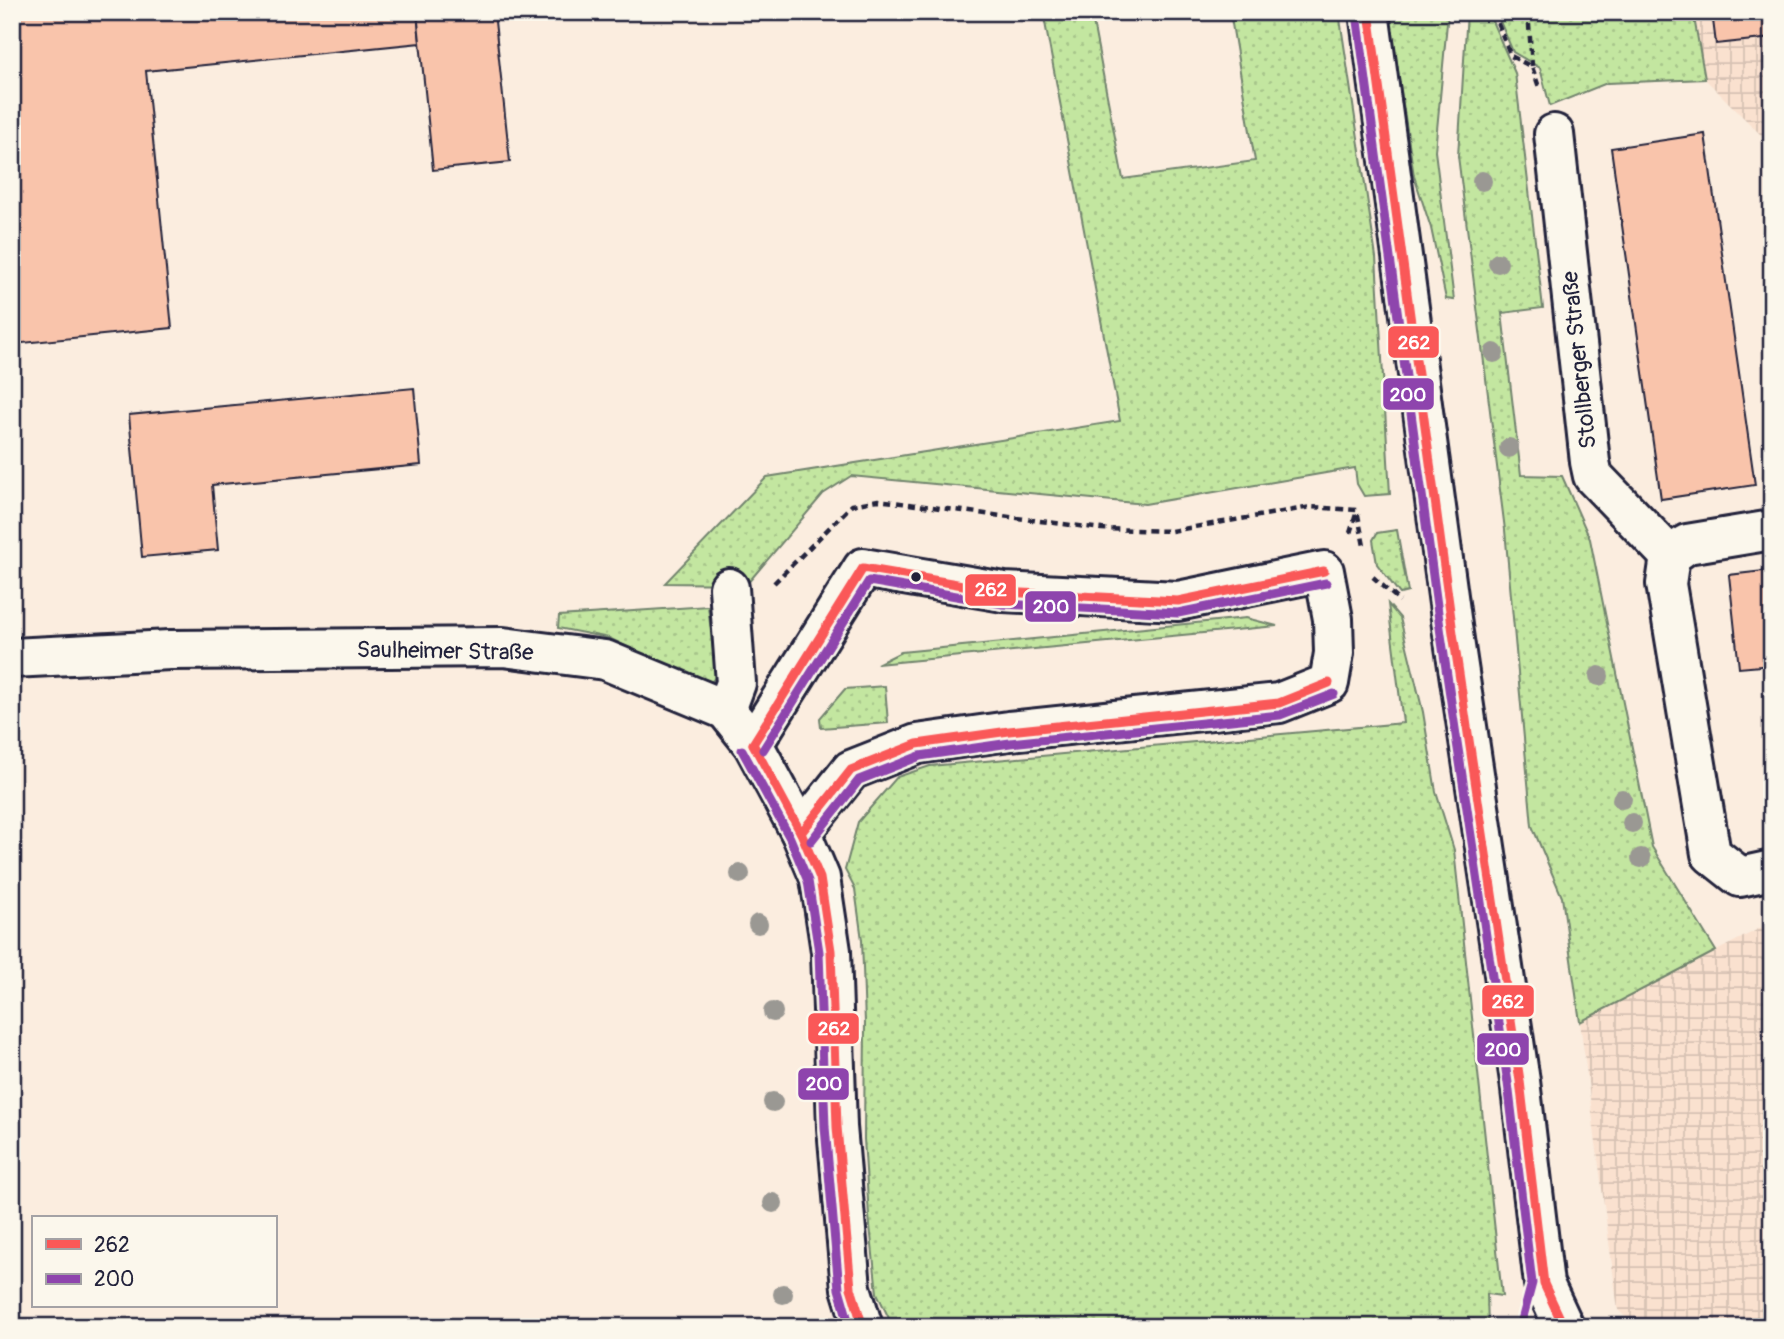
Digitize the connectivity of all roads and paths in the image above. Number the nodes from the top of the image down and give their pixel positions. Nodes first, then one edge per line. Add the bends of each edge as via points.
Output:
1 (1369, 12) edge
2 (1493, 12) edge
3 (1528, 12) edge
4 (1532, 67) junction
5 (1554, 134) joint
6 (1772, 530) edge
7 (1364, 548) dead end
8 (1670, 556) junction
9 (730, 601) joint
10 (12, 658) edge
11 (726, 710) junction
12 (753, 744) junction
13 (801, 834) junction
14 (1772, 870) edge
15 (1544, 1284) junction
16 (863, 1327) edge
17 (1534, 1327) edge
18 (1564, 1327) edge

1 - 15 street via 1453,633 1520,1081
2 - 4 path via 1511,56
3 - 4 path
4 - 5 path
5 - 8 street, Stollberger Straße via 1593,476
6 - 8 street via 1687,544
7 - 9 path via 1357,510 1311,507 1171,531 1102,529 878,500 852,505 748,612
8 - 14 street via 1666,584 1711,854 1740,877
9 - 11 street via 736,683
10 - 11 street, Saulheimer Straße via 170,650 503,647 605,660
11 - 12 street, Saulheimer Straße
12 - 13 street, Saulheimer Straße
12 - 13 street via 863,568 1004,592 1178,601 1324,572 1334,653 1329,683 1279,703 917,744 851,771
13 - 16 street, Saulheimer Straße via 820,878 831,951 837,1127 851,1288
15 - 17 street
15 - 18 street

